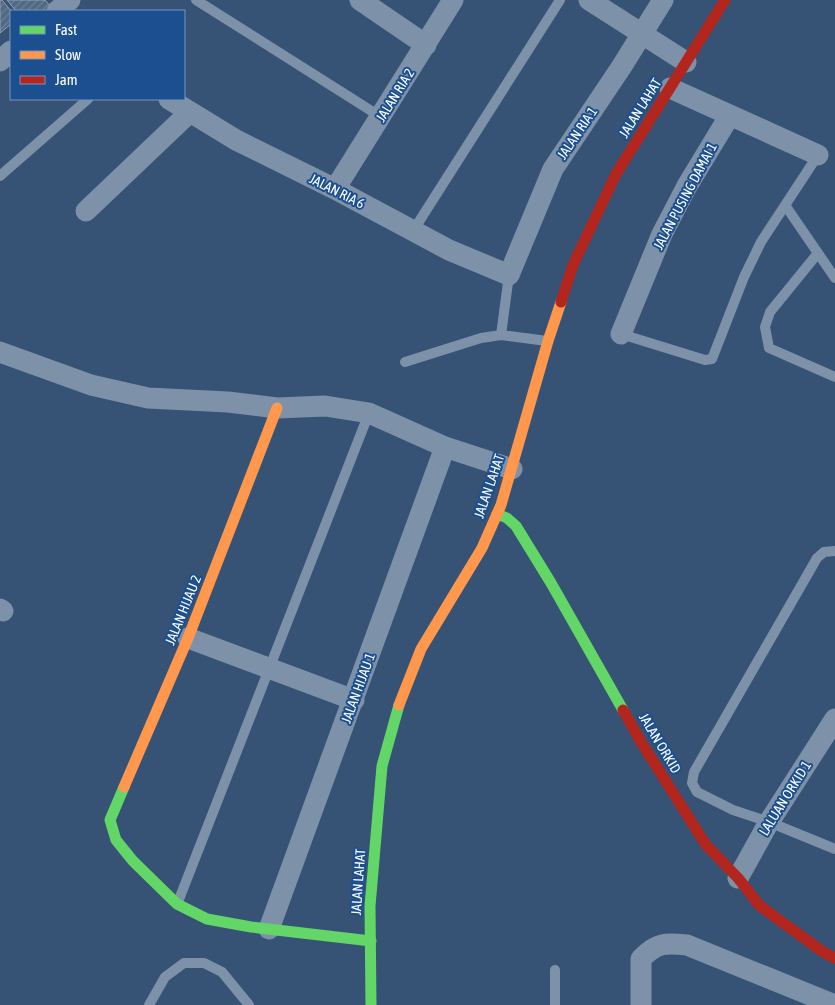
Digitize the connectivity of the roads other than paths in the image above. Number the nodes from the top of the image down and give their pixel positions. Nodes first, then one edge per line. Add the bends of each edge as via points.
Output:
1 (70, 0) edge
2 (196, 0) edge
3 (360, 0) edge
4 (454, 0) edge
5 (560, 0) edge
6 (589, 0) edge
7 (663, 0) edge
8 (725, 0) edge
9 (58, 10) edge
10 (642, 33) junction
11 (426, 45) junction
12 (10, 52) edge
13 (0, 61) edge
14 (686, 62) junction
15 (670, 88) junction
16 (87, 100) edge
17 (170, 100) edge
18 (190, 112) junction
19 (730, 115) junction
20 (381, 116) junction
21 (818, 155) joint
22 (0, 176) edge
23 (335, 189) junction
24 (785, 205) junction
25 (86, 211) dead end
26 (413, 231) junction
27 (818, 253) junction
28 (509, 275) junction
29 (835, 278) edge
30 (621, 334) joint
31 (501, 335) junction
32 (548, 341) junction
33 (0, 352) edge
34 (405, 362) dead end
35 (835, 377) edge
36 (277, 408) junction
37 (369, 414) junction
38 (446, 446) junction
39 (512, 469) junction
40 (497, 514) junction
41 (835, 551) edge
42 (188, 638) junction
43 (270, 668) junction
44 (354, 700) junction
45 (835, 719) edge
46 (827, 749) edge
47 (769, 822) junction
48 (835, 849) edge
49 (738, 878) junction
50 (177, 904) junction
51 (269, 929) junction
52 (371, 940) junction
53 (835, 958) edge
54 (555, 970) dead end
55 (149, 1005) edge
56 (249, 1005) edge
57 (372, 1005) edge
58 (555, 1005) edge
59 (640, 1005) edge
60 (835, 1005) edge

1 - 9 street
2 - 20 lane
3 - 11 street
4 - 11 street, JALAN RIA 2
5 - 26 lane
6 - 10 street
7 - 10 street, JALAN RIA 1
8 - 14 street, JALAN LAHAT
10 - 14 street
10 - 28 street, JALAN RIA 1 via 553,169
11 - 20 street, JALAN RIA 2
12 - 13 street
14 - 15 street, JALAN LAHAT
15 - 19 street
15 - 32 street, JALAN LAHAT via 616,174 573,265
16 - 22 lane
17 - 18 street, JALAN RIA 6
18 - 23 street, JALAN RIA 6 via 236,140
18 - 25 street
19 - 21 street
19 - 30 street, JALAN PUSING DAMAI 1 via 662,234
20 - 23 street, JALAN RIA 2
21 - 24 lane
23 - 26 street, JALAN RIA 6
24 - 27 lane
24 - 30 lane via 761,242 744,277 712,358 706,360
26 - 28 street, JALAN RIA 6
27 - 29 lane
27 - 35 lane via 770,312 765,327 769,348
28 - 31 lane
31 - 32 lane
31 - 34 lane via 481,338
32 - 39 street, JALAN LAHAT
33 - 36 street via 91,384 148,398
36 - 37 street via 325,406
36 - 42 street, JALAN HIJAU 2
37 - 38 street
37 - 43 lane
38 - 39 street
38 - 44 street, JALAN HIJAU 1
39 - 40 street, JALAN LAHAT
40 - 49 street, JALAN ORKID via 516,526 645,749 706,845
40 - 52 street, JALAN LAHAT via 482,548 422,649 399,703 382,766 370,906
41 - 47 lane via 824,552 817,558 694,772 692,783 697,792 733,810
42 - 43 street
42 - 50 street, JALAN HIJAU 2 via 110,820 116,840
43 - 44 street
43 - 50 lane
44 - 51 street, JALAN HIJAU 1
45 - 46 street, LALUAN ORKID 1
46 - 47 street, LALUAN ORKID 1
47 - 48 lane
47 - 49 street, LALUAN ORKID 1
49 - 53 street, JALAN ORKID via 760,906
50 - 51 street via 207,919
51 - 52 street
52 - 57 street, JALAN LAHAT
54 - 58 lane
55 - 56 lane via 165,977 184,963 204,963 222,972
59 - 60 street via 641,958 650,948 667,943 687,945

